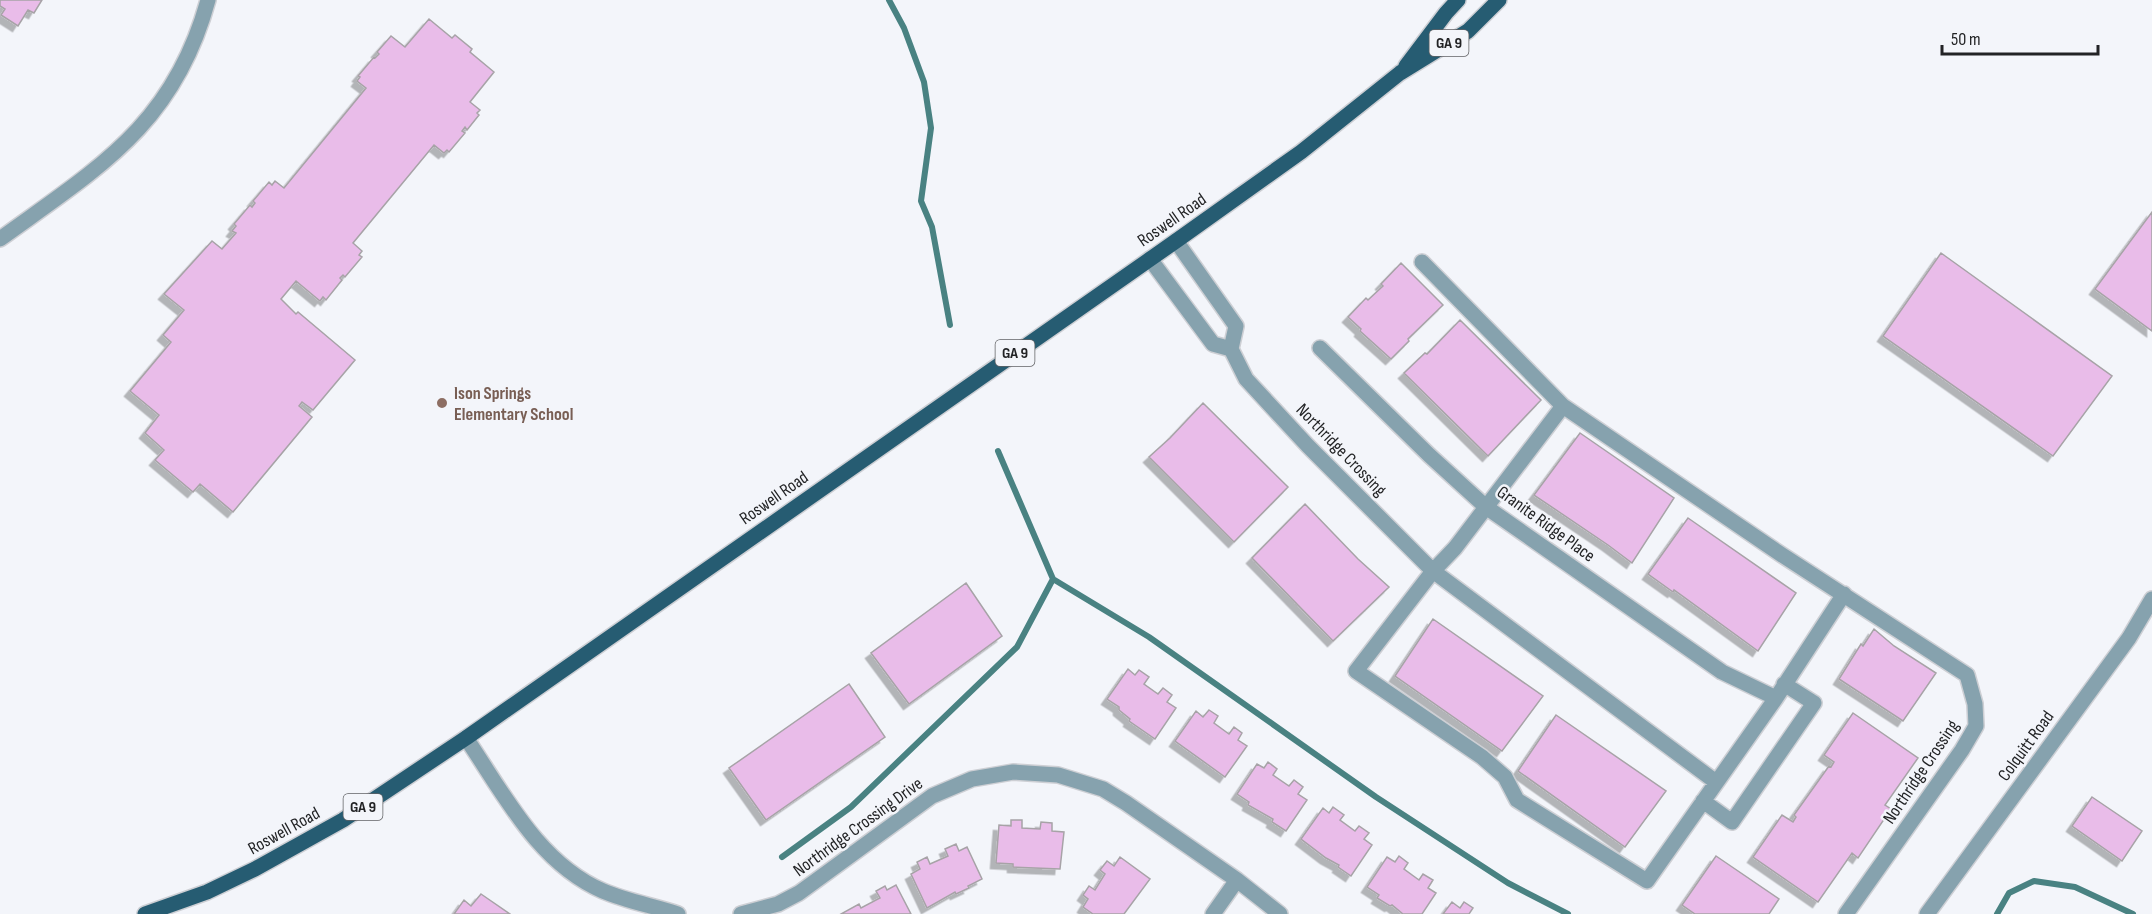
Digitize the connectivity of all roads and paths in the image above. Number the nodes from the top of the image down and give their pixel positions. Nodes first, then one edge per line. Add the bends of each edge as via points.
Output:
1 (208, 0) edge
2 (1458, 0) edge
3 (1499, 0) edge
4 (1400, 73) junction
5 (0, 239) edge
6 (1176, 241) junction
7 (1150, 259) junction
8 (1422, 262) dead end
9 (1320, 348) dead end
10 (1231, 349) junction
11 (1563, 406) junction
12 (1486, 507) junction
13 (1434, 572) junction
14 (1844, 594) junction
15 (2152, 599) edge
16 (1784, 684) junction
17 (1776, 698) junction
18 (466, 738) junction
19 (1716, 782) junction
20 (1703, 801) junction
21 (1237, 880) junction
22 (145, 914) edge
23 (678, 914) edge
24 (741, 914) edge
25 (1213, 914) edge
26 (1280, 914) edge
27 (1846, 914) edge
28 (1927, 914) edge

1 - 5 street via 184,66 140,130 101,165
2 - 4 main road, Roswell Road / GA 9
3 - 4 main road, Roswell Road / GA 9 via 1468,32
4 - 6 main road, Roswell Road / GA 9 via 1301,152
6 - 7 main road, Roswell Road / GA 9
6 - 10 street, Northridge Crossing via 1236,326
7 - 10 street via 1213,344
7 - 18 main road, Roswell Road / GA 9
8 - 11 street, Northridge Crossing
9 - 12 street, Granite Ridge Place
10 - 13 street, Northridge Crossing via 1246,379
11 - 12 street
11 - 14 street, Northridge Crossing
12 - 13 street
12 - 17 street, Granite Ridge Place via 1722,672
13 - 19 street, Northridge Crossing
13 - 20 street via 1356,671 1482,757 1505,777 1517,800 1647,882
14 - 16 street
14 - 27 street, Northridge Crossing via 1966,675 1975,704 1976,726
15 - 28 street, Colquitt Road via 2129,638
16 - 17 street
16 - 20 street via 1815,703 1732,822
17 - 19 street
18 - 22 main road, Roswell Road / GA 9 via 344,820 265,864 207,892
18 - 23 street via 535,840 561,867 603,891
19 - 20 street
21 - 24 street, Northridge Crossing Drive via 1103,789 1058,775 1013,772 972,779 932,796 799,893 778,904
21 - 25 street
21 - 26 street, Northridge Crossing Drive

